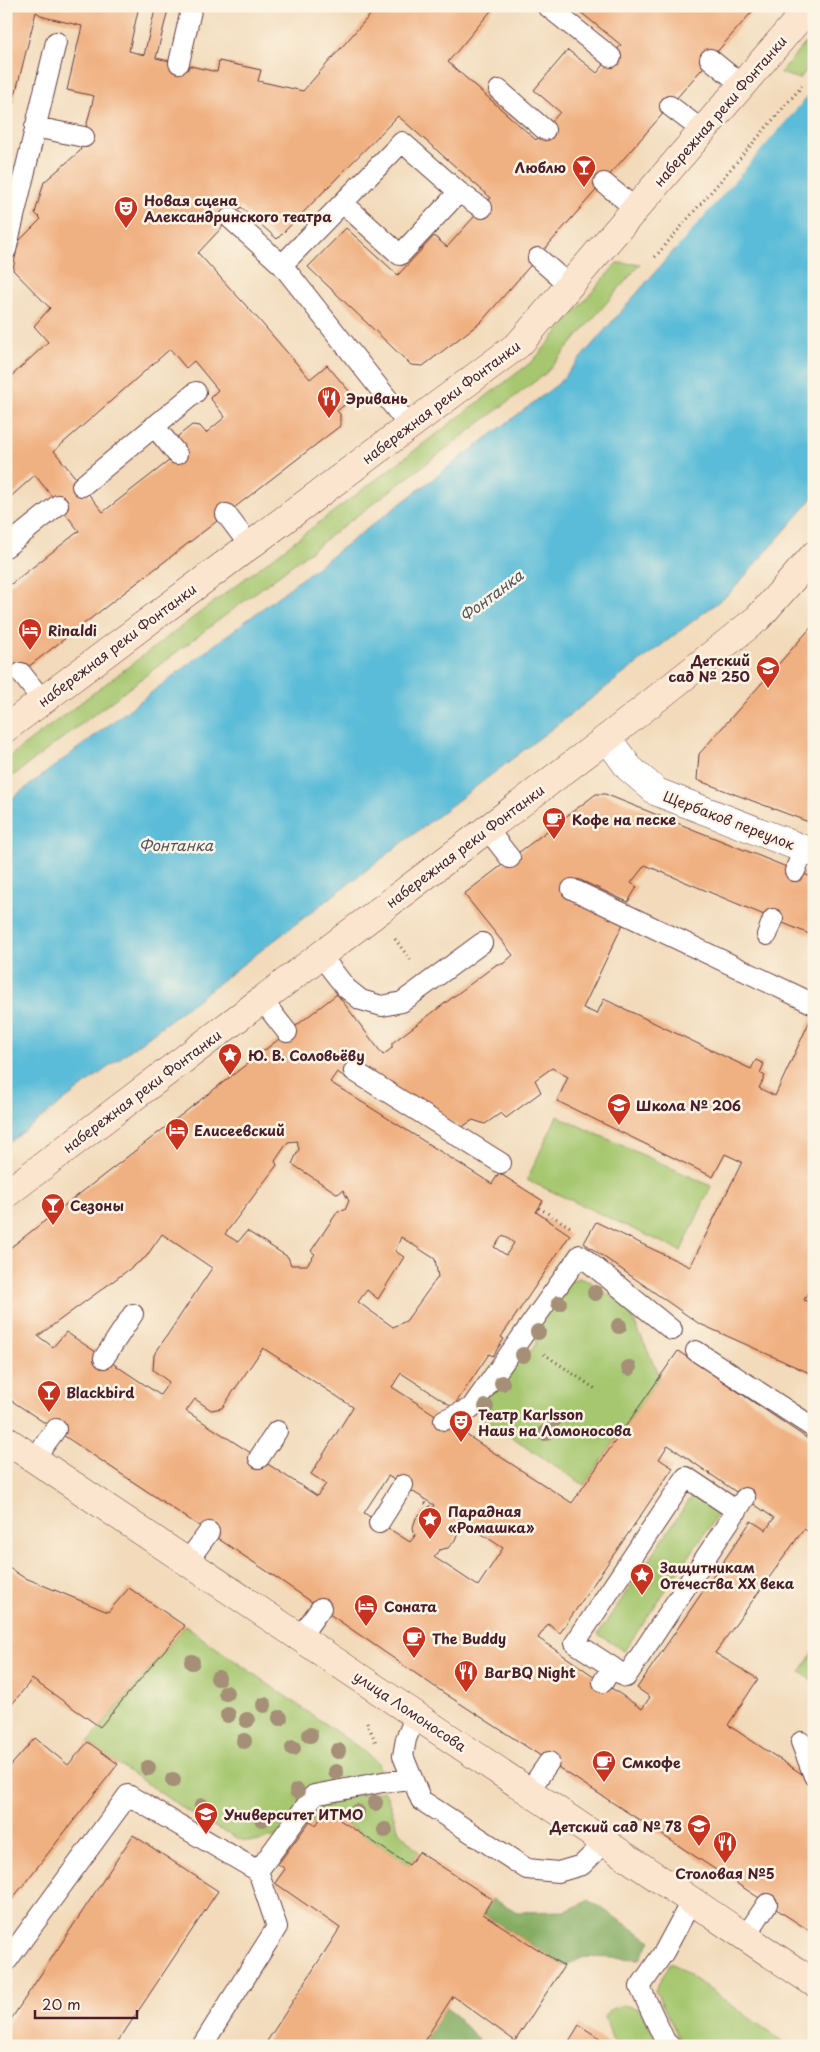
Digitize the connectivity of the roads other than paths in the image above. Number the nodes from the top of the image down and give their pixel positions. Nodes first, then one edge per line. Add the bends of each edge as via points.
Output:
1 (192, 6) edge
2 (547, 6) edge
3 (810, 6) edge
4 (56, 42) dead end
5 (611, 57) dead end
6 (710, 59) dead end
7 (179, 63) dead end
8 (742, 85) junction
9 (500, 90) dead end
10 (670, 106) dead end
11 (36, 127) junction
12 (545, 130) dead end
13 (703, 131) junction
14 (84, 137) dead end
15 (604, 183) dead end
16 (459, 192) junction
17 (343, 203) junction
18 (482, 208) dead end
19 (636, 210) junction
20 (230, 218) dead end
21 (6, 250) edge
22 (538, 258) dead end
23 (282, 265) junction
24 (570, 286) junction
25 (196, 392) dead end
26 (154, 426) junction
27 (410, 428) junction
28 (177, 454) dead end
29 (82, 486) dead end
30 (58, 504) dead end
31 (226, 514) dead end
32 (250, 546) junction
33 (6, 547) edge
34 (814, 555) edge
35 (21, 673) dead end
36 (43, 701) junction
37 (6, 728) edge
38 (607, 738) junction
39 (487, 829) junction
40 (510, 858) dead end
41 (804, 858) edge
42 (572, 889) dead end
43 (482, 943) dead end
44 (321, 956) junction
45 (262, 1000) junction
46 (814, 1004) edge
47 (287, 1032) dead end
48 (354, 1071) dead end
49 (501, 1163) dead end
50 (6, 1194) edge
51 (133, 1314) dead end
52 (672, 1330) dead end
53 (696, 1351) dead end
54 (104, 1358) dead end
55 (444, 1420) dead end
56 (801, 1424) edge
57 (56, 1430) dead end
58 (277, 1431) dead end
59 (6, 1440) edge
60 (259, 1458) dead end
61 (34, 1459) junction
62 (403, 1485) dead end
63 (741, 1505) joint
64 (379, 1522) dead end
65 (209, 1532) dead end
66 (187, 1562) junction
67 (321, 1608) dead end
68 (300, 1637) junction
69 (416, 1715) junction
70 (801, 1742) dead end
71 (549, 1762) dead end
72 (814, 1776) edge
73 (412, 1779) junction
74 (529, 1791) junction
75 (605, 1842) junction
76 (258, 1871) junction
77 (692, 1900) junction
78 (767, 1904) dead end
79 (746, 1937) junction
80 (6, 1962) edge
81 (814, 1982) edge
82 (202, 2046) edge
83 (670, 2046) edge

1 - 7 lane
2 - 5 lane
3 - 8 main road, набережная реки Фонтанки
4 - 11 lane
6 - 8 lane
8 - 13 main road, набережная реки Фонтанки
9 - 12 lane
10 - 13 lane
11 - 14 lane
11 - 21 lane
13 - 19 main road, набережная реки Фонтанки
15 - 19 lane
16 - 17 lane via 402,142
16 - 17 lane via 400,255
16 - 18 lane
17 - 23 lane
19 - 24 main road, набережная реки Фонтанки
20 - 23 lane
22 - 24 lane
23 - 27 lane
24 - 27 main road, набережная реки Фонтанки via 519,344
25 - 26 lane
26 - 28 lane
26 - 29 lane
27 - 32 main road, набережная реки Фонтанки
30 - 33 lane
31 - 32 lane
32 - 36 main road, набережная реки Фонтанки
34 - 38 main road, набережная реки Фонтанки via 758,618
35 - 36 lane
36 - 37 main road, набережная реки Фонтанки
38 - 39 main road, набережная реки Фонтанки
38 - 41 street, Щербаков переулок via 630,768 657,792
39 - 40 lane
39 - 44 main road, набережная реки Фонтанки
42 - 46 lane
43 - 44 lane via 402,1002 382,1006 361,1000 346,988
44 - 45 main road, набережная реки Фонтанки
45 - 47 lane
45 - 50 main road, набережная реки Фонтанки
48 - 49 lane
51 - 54 lane
52 - 55 lane via 580,1256 471,1408
53 - 56 lane
57 - 61 lane
58 - 60 lane
59 - 61 main road, улица Ломоносова
61 - 66 main road, улица Ломоносова
62 - 64 lane
63 - 63 lane via 686,1477 575,1644 607,1675 626,1677
65 - 66 lane
66 - 68 main road, улица Ломоносова
67 - 68 lane
68 - 69 main road, улица Ломоносова
69 - 73 lane via 403,1756
69 - 74 main road, улица Ломоносова
70 - 72 lane
71 - 74 lane
73 - 75 lane via 421,1800 527,1869 558,1872 582,1865
73 - 76 lane via 314,1795
74 - 75 main road, улица Ломоносова
75 - 77 main road, улица Ломоносова
76 - 80 lane via 128,1795
76 - 82 lane via 277,1926
77 - 79 main road, улица Ломоносова
77 - 83 lane via 664,1952 640,1987
78 - 79 lane
79 - 81 main road, улица Ломоносова

